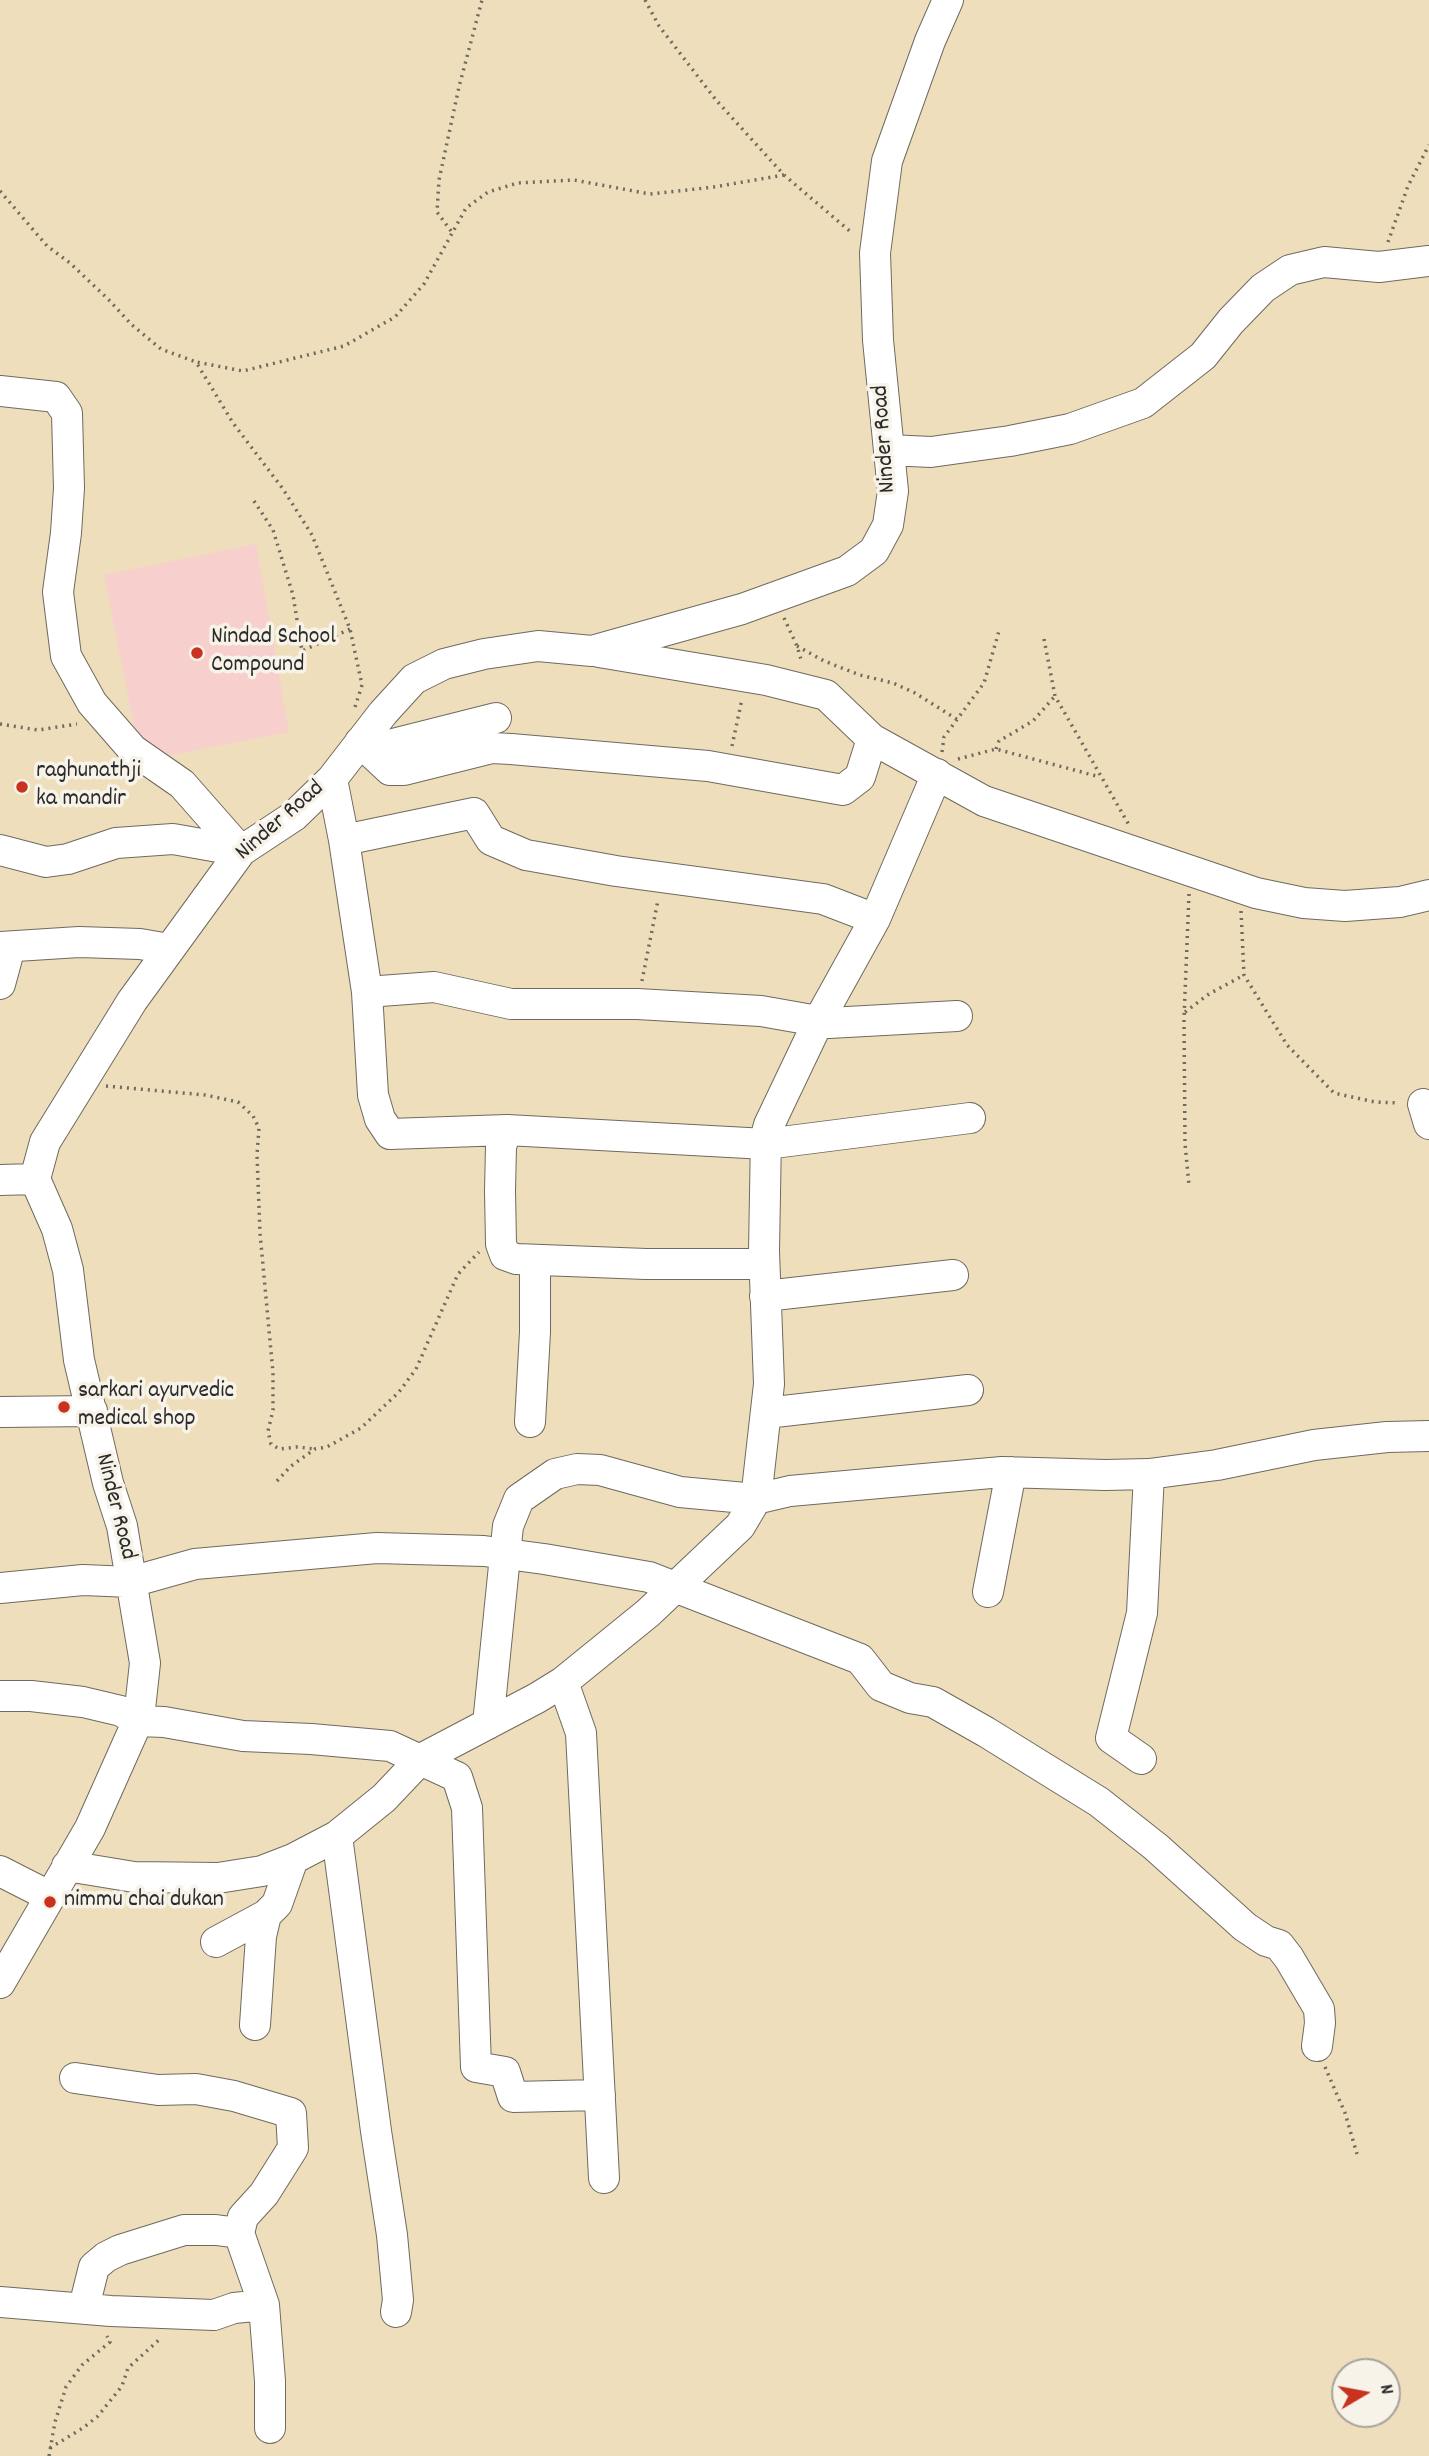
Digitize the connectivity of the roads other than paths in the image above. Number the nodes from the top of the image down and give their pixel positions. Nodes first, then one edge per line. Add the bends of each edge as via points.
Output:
1 (948, 0) edge
2 (1429, 261) edge
3 (0, 391) edge
4 (889, 450) junction
5 (592, 650) junction
6 (496, 718) dead end
7 (872, 739) junction
8 (360, 742) junction
9 (937, 774) junction
10 (332, 779) junction
11 (344, 840) junction
12 (0, 850) edge
13 (242, 851) junction
14 (1429, 895) edge
15 (875, 919) junction
16 (5, 947) edge
17 (169, 949) junction
18 (0, 984) edge
19 (367, 992) junction
20 (957, 1016) dead end
21 (819, 1020) junction
22 (970, 1118) dead end
23 (507, 1130) junction
24 (766, 1144) junction
25 (0, 1180) edge
26 (36, 1180) junction
27 (535, 1259) junction
28 (764, 1264) junction
29 (953, 1275) dead end
30 (765, 1296) junction
31 (968, 1390) dead end
32 (92, 1411) junction
33 (0, 1412) edge
34 (766, 1413) junction
35 (530, 1422) dead end
36 (1429, 1436) edge
37 (1011, 1472) junction
38 (1149, 1474) junction
39 (756, 1499) junction
40 (506, 1553) junction
41 (131, 1582) junction
42 (675, 1587) junction
43 (0, 1588) edge
44 (988, 1592) dead end
45 (563, 1682) junction
46 (0, 1696) edge
47 (138, 1721) junction
48 (488, 1724) junction
49 (421, 1759) junction
50 (1141, 1759) dead end
51 (337, 1836) junction
52 (293, 1859) junction
53 (67, 1866) junction
54 (0, 1871) edge
55 (49, 1896) junction
56 (266, 1914) junction
57 (216, 1942) dead end
58 (0, 1983) edge
59 (255, 2025) dead end
60 (1317, 2046) road end
61 (75, 2078) dead end
62 (600, 2095) junction
63 (604, 2178) dead end
64 (239, 2233) junction
65 (0, 2302) edge
66 (264, 2305) junction
67 (84, 2307) junction
68 (396, 2312) dead end
69 (270, 2428) dead end

1 - 4 street, Ninder Road via 887,161 875,253
2 - 4 street via 1379,267 1324,262 1290,270 1263,288 1203,356 1143,403 1070,429 931,452
3 - 13 street via 56,397 67,413 68,499 58,592 66,656 92,703 133,750 182,783
4 - 5 street, Ninder Road via 893,491 888,525 874,551 847,571 751,607
5 - 7 street via 826,695
5 - 8 street, Ninder Road via 538,646 444,664 414,679
6 - 8 street via 389,745
7 - 8 street via 860,778 843,790 728,769 492,748 390,770
7 - 9 street
8 - 10 street, Ninder Road
9 - 14 street via 984,801 1074,833 1239,887 1304,903 1345,906
9 - 15 street
10 - 11 street
10 - 13 street, Ninder Road via 293,816
11 - 15 street via 474,813 491,840 526,855 616,872 823,899
11 - 19 street
12 - 13 street via 46,862 116,844 173,839
13 - 17 street, Ninder Road
15 - 21 street
16 - 17 street via 79,942
16 - 18 street
17 - 26 street, Ninder Road via 45,1142
19 - 21 street via 434,988 511,1004 637,1004 761,1011
19 - 23 street via 373,1096 390,1134
20 - 21 street
21 - 24 street via 769,1125
22 - 24 street
23 - 24 street
23 - 27 street via 501,1146 500,1244 505,1255
24 - 28 street
25 - 26 street
26 - 32 street, Ninder Road via 68,1270 79,1360
27 - 28 street
27 - 35 street
28 - 30 street
29 - 30 street
30 - 34 street
31 - 34 street
32 - 33 street
32 - 41 street, Ninder Road via 122,1526
34 - 39 street
36 - 38 street via 1314,1445
37 - 38 street
37 - 39 street
37 - 44 street
38 - 50 street via 1142,1613 1111,1738
39 - 40 street via 680,1492 577,1468 555,1474 519,1499 508,1526
39 - 42 street via 740,1526
40 - 41 street via 377,1548 305,1553 195,1564
40 - 42 street via 649,1577
40 - 48 street
41 - 43 street via 83,1580
41 - 47 street, Ninder Road via 145,1663
42 - 45 street
42 - 60 street via 860,1659 881,1685 943,1708 1099,1802 1245,1927 1279,1945 1319,2009
45 - 48 street
45 - 62 street via 581,1733
46 - 47 street via 83,1702 121,1711
47 - 49 street via 243,1736 390,1746
47 - 53 street, Ninder Road via 90,1828
48 - 49 street
49 - 51 street via 384,1798
49 - 62 street via 457,1777 467,1808 477,2067 505,2072 513,2097
51 - 52 street
51 - 68 street via 392,2235
52 - 53 street via 262,1871 218,1878 134,1877
52 - 56 street via 276,1904
53 - 55 street, Ninder Road
54 - 55 street
55 - 58 street, Ninder Road
56 - 57 street
56 - 59 street
61 - 64 street via 234,2096 291,2113 293,2148 264,2194 243,2217
62 - 63 street
64 - 66 street
64 - 67 street via 184,2230 106,2256 94,2267
65 - 67 street
66 - 67 street via 214,2315
66 - 69 street

